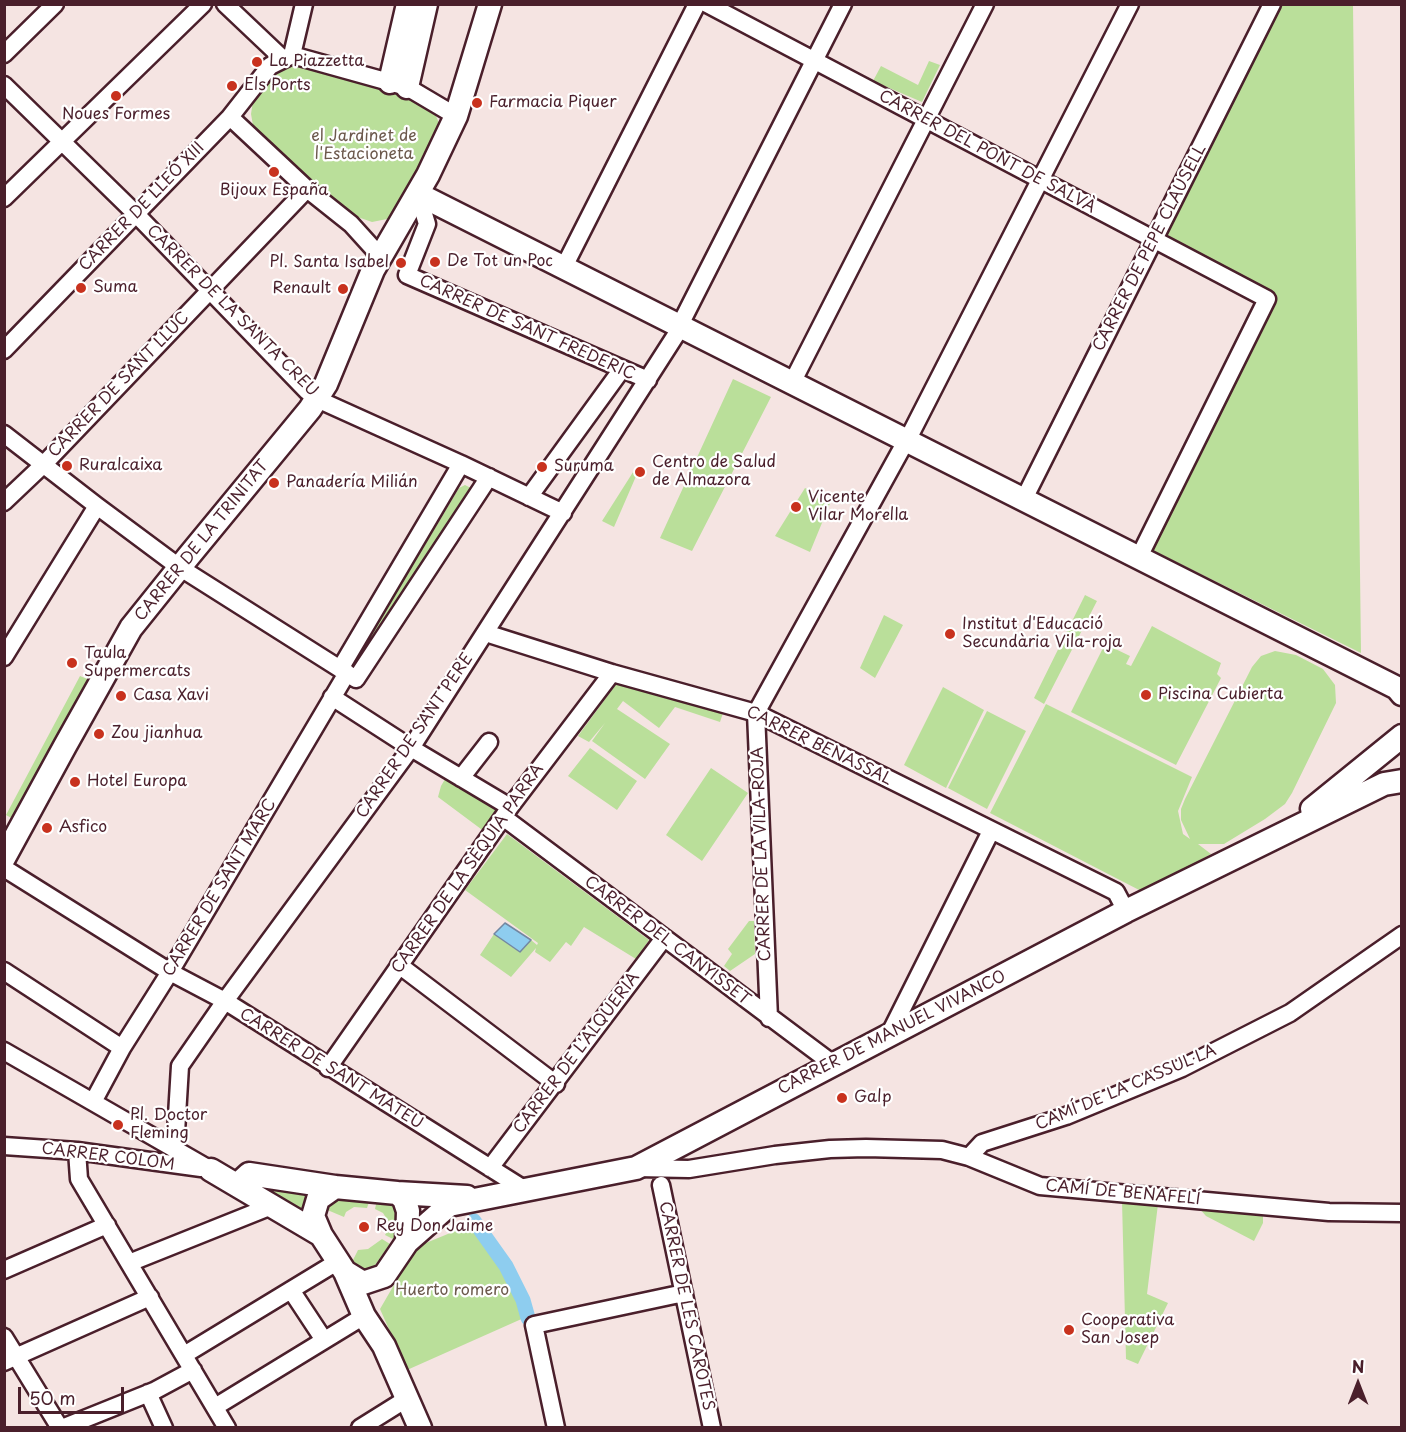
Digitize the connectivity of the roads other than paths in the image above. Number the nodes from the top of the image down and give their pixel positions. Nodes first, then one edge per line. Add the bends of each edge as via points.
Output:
1 (55, 4) edge
2 (202, 4) edge
3 (225, 4) edge
4 (304, 4) edge
5 (408, 4) edge
6 (426, 4) edge
7 (490, 4) edge
8 (697, 4) edge
9 (707, 4) edge
10 (843, 4) edge
11 (985, 4) edge
12 (1130, 4) edge
13 (1272, 4) edge
14 (4, 54) edge
15 (287, 57) junction
16 (404, 61) junction
17 (814, 61) junction
18 (4, 85) edge
19 (398, 85) junction
20 (456, 116) junction
21 (230, 117) junction
22 (926, 120) junction
23 (62, 143) junction
24 (1041, 180) junction
25 (307, 189) junction
26 (420, 190) junction
27 (4, 198) edge
28 (135, 213) junction
29 (1154, 240) junction
30 (385, 248) junction
31 (566, 264) junction
32 (210, 289) junction
33 (682, 323) junction
34 (4, 350) edge
35 (622, 369) junction
36 (794, 379) junction
37 (648, 380) junction
38 (317, 399) junction
39 (4, 434) edge
40 (909, 437) junction
41 (461, 464) junction
42 (43, 465) junction
43 (489, 477) junction
44 (1026, 495) junction
45 (529, 497) junction
46 (4, 502) edge
47 (97, 506) junction
48 (562, 513) junction
49 (1140, 554) junction
50 (179, 567) junction
51 (486, 633) junction
52 (4, 657) edge
53 (612, 673) junction
54 (348, 674) junction
55 (1401, 679) edge
56 (1401, 694) edge
57 (332, 697) junction
58 (756, 713) junction
59 (1401, 736) edge
60 (489, 742) dead end
61 (411, 748) junction
62 (461, 778) junction
63 (1401, 781) edge
64 (502, 818) junction
65 (992, 831) junction
66 (1284, 833) junction
67 (4, 858) edge
68 (4, 868) edge
69 (1126, 911) junction
70 (1401, 935) edge
71 (664, 938) junction
72 (399, 965) junction
73 (4, 971) edge
74 (171, 972) junction
75 (225, 1001) junction
76 (769, 1018) junction
77 (888, 1037) junction
78 (122, 1048) junction
79 (4, 1052) edge
80 (832, 1064) junction
81 (328, 1068) junction
82 (556, 1084) junction
83 (93, 1102) junction
84 (679, 1145) junction
85 (4, 1146) edge
86 (175, 1149) junction
87 (77, 1151) junction
88 (969, 1157) junction
89 (709, 1165) junction
90 (490, 1168) junction
91 (636, 1168) junction
92 (211, 1170) junction
93 (237, 1185) junction
94 (661, 1185) dead end
95 (335, 1187) junction
96 (527, 1191) junction
97 (397, 1193) junction
98 (489, 1198) junction
99 (274, 1206) junction
100 (1401, 1213) edge
101 (106, 1225) junction
102 (321, 1235) junction
103 (407, 1242) junction
104 (129, 1263) junction
105 (341, 1267) junction
106 (4, 1269) edge
107 (384, 1276) junction
108 (291, 1290) junction
109 (684, 1293) junction
110 (150, 1297) junction
111 (364, 1316) junction
112 (4, 1336) edge
113 (324, 1340) junction
114 (384, 1346) junction
115 (184, 1354) junction
116 (10, 1359) edge
117 (193, 1370) junction
118 (148, 1393) junction
119 (408, 1398) junction
120 (215, 1407) junction
121 (61, 1428) edge
122 (164, 1428) edge
123 (227, 1428) edge
124 (360, 1428) edge
125 (420, 1428) edge
126 (556, 1428) edge
127 (712, 1428) edge

1 - 14 street
2 - 23 street
3 - 15 street
4 - 15 street
5 - 16 street
6 - 16 street
7 - 20 street, CARRER DE LA TRINITAT
8 - 31 street
9 - 17 street, CARRER DEL PONT DE SALVÀ
10 - 17 street, CARRER DE SANT PERE
11 - 22 street
12 - 24 street
13 - 29 street, CARRER DE PEPE CLAUSELL
15 - 19 street
15 - 21 street, CARRER DE LLEÓ XIII via 270,66
16 - 19 street
17 - 22 street, CARRER DEL PONT DE SALVÀ
17 - 33 street, CARRER DE SANT PERE
18 - 23 street, CARRER DE LA SANTA CREU
19 - 20 street
20 - 26 street, CARRER DE LA TRINITAT
21 - 25 street
21 - 28 street, CARRER DE LLEÓ XIII
22 - 24 street, CARRER DEL PONT DE SALVÀ
22 - 36 street
23 - 27 street
23 - 28 street, CARRER DE LA SANTA CREU
24 - 29 street, CARRER DEL PONT DE SALVÀ
24 - 40 street
25 - 30 street
25 - 32 street, CARRER DE SANT LLUC
26 - 30 street, CARRER DE LA TRINITAT
26 - 31 street
26 - 35 street, CARRER DE SANT FREDERIC via 427,224 407,275
28 - 32 street, CARRER DE LA SANTA CREU
28 - 34 street, CARRER DE LLEÓ XIII
29 - 44 street, CARRER DE PEPE CLAUSELL
29 - 49 street, CARRER DEL PONT DE SALVÀ via 1267,299
30 - 38 street, CARRER DE LA TRINITAT
31 - 33 street
32 - 38 street, CARRER DE LA SANTA CREU
32 - 42 street, CARRER DE SANT LLUC
33 - 36 street
33 - 37 street, CARRER DE SANT PERE
35 - 37 street, CARRER DE SANT FREDERIC
35 - 45 street
36 - 40 street
37 - 48 street, CARRER DE SANT PERE
38 - 41 street, CARRER DE LA SANTA CREU
38 - 50 street, CARRER DE LA TRINITAT
39 - 42 street
40 - 44 street
40 - 58 street
41 - 43 street, CARRER DE LA SANTA CREU
41 - 54 street, CARRER DE SANT MARC
42 - 46 street, CARRER DE SANT LLUC
42 - 47 street
43 - 45 street, CARRER DE LA SANTA CREU
43 - 54 street, CARRER DE SANT MARC
44 - 49 street
45 - 48 street, CARRER DE LA SANTA CREU
47 - 50 street
47 - 52 street
48 - 51 street, CARRER DE SANT PERE
49 - 55 street
49 - 56 street via 1397,688
50 - 54 street
50 - 67 street, CARRER DE LA TRINITAT via 131,628
51 - 53 street, CARRER BENASSAL
51 - 61 street, CARRER DE SANT PERE
53 - 58 street, CARRER BENASSAL
53 - 64 street, CARRER DE LA SÈQUIA PARRA
54 - 57 street, CARRER DE SANT MARC
57 - 61 street, CARRER DEL CANYISSET
57 - 74 street, CARRER DE SANT MARC
58 - 65 street, CARRER BENASSAL
58 - 76 street, CARRER DE LA VILA-ROJA
59 - 66 street, CARRER DE MANUEL VIVANCO
60 - 62 street
61 - 62 street, CARRER DEL CANYISSET
61 - 75 street, CARRER DE SANT PERE
62 - 64 street, CARRER DEL CANYISSET
63 - 66 street, CARRER DE MANUEL VIVANCO via 1384,784
64 - 71 street, CARRER DEL CANYISSET
64 - 72 street, CARRER DE LA SÈQUIA PARRA
65 - 69 street, CARRER BENASSAL via 1116,892
65 - 77 street
66 - 69 street, CARRER DE MANUEL VIVANCO
68 - 74 street, CARRER DE SANT MATEU
69 - 77 street, CARRER DE MANUEL VIVANCO
70 - 88 street, CAMÍ DE LA CASSUL·LA via 1290,1013 1182,1068 1065,1116 982,1143
71 - 76 street, CARRER DEL CANYISSET
71 - 82 street, CARRER DE L'ALQUERIA
72 - 81 street, CARRER DE LA SÈQUIA PARRA
72 - 82 street
73 - 78 street
74 - 75 street, CARRER DE SANT MATEU
74 - 78 street, CARRER DE SANT MARC
75 - 81 street, CARRER DE SANT MATEU
75 - 86 street, CARRER DE SANT PERE via 180,1066
76 - 80 street, CARRER DEL CANYISSET
77 - 80 street, CARRER DE MANUEL VIVANCO
78 - 83 street, CARRER DE SANT MARC
79 - 83 street
80 - 84 street, CARRER DE MANUEL VIVANCO
81 - 90 street, CARRER DE SANT MATEU
82 - 90 street, CARRER DE L'ALQUERIA
83 - 86 street
84 - 89 street via 685,1161
84 - 91 street, CARRER DE MANUEL VIVANCO
85 - 87 street, CARRER COLOM
86 - 92 street
87 - 92 street, CARRER COLOM
87 - 101 street via 79,1179
88 - 89 street, CAMÍ DE BENAFELÍ via 942,1150 830,1149
88 - 100 street, CAMÍ DE BENAFELÍ via 1040,1186 1329,1212
89 - 91 street, CAMÍ DE BENAFELÍ via 689,1169
90 - 96 street, CARRER DE SANT MATEU
90 - 98 street via 493,1180
91 - 96 street, CARRER DE MANUEL VIVANCO
92 - 93 street
93 - 95 street via 249,1174
93 - 99 street
94 - 109 street, CARRER DE LES CAROTES
95 - 97 street
95 - 102 street via 318,1199 313,1216
96 - 98 street, CARRER DE MANUEL VIVANCO
97 - 98 street
97 - 103 street via 408,1211
98 - 103 street via 449,1206
99 - 102 street
99 - 104 street
101 - 104 street
101 - 106 street
102 - 105 street
103 - 107 street
104 - 110 street
105 - 107 street via 363,1283
105 - 108 street
105 - 111 street
107 - 114 street via 375,1292 375,1310
108 - 113 street
108 - 115 street
109 - 126 street via 534,1325
109 - 127 street, CARRER DE LES CAROTES
110 - 115 street
110 - 116 street
111 - 113 street
111 - 114 street
112 - 116 street
113 - 120 street
114 - 119 street
115 - 117 street
116 - 121 street
117 - 118 street
117 - 120 street
118 - 121 street
118 - 122 street
119 - 124 street
119 - 125 street
120 - 123 street

